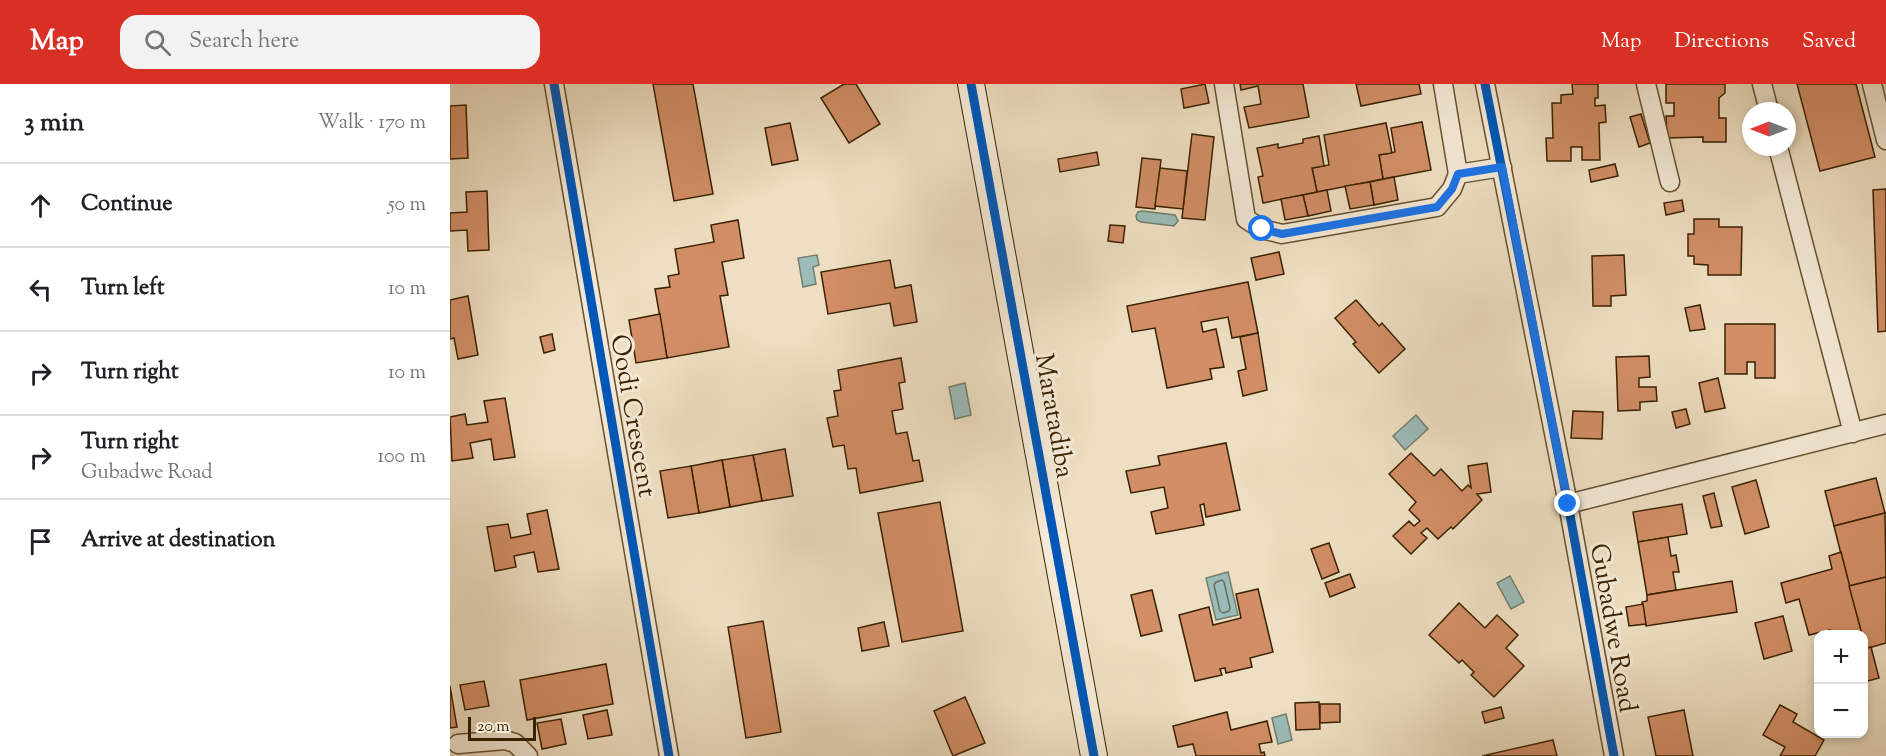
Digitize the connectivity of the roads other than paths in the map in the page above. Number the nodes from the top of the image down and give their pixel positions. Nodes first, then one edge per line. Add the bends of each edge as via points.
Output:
1 (554, 84) edge
2 (971, 84) edge
3 (1224, 84) edge
4 (1443, 84) edge
5 (1485, 84) edge
6 (1646, 84) edge
7 (1762, 84) edge
8 (1872, 84) edge
9 (1767, 102) edge
10 (1886, 140) edge
11 (1780, 156) edge
12 (1502, 167) junction
13 (1458, 174) junction
14 (1670, 182) dead end
15 (1886, 424) edge
16 (1852, 433) junction
17 (1568, 504) junction
18 (458, 744) dead end
19 (528, 756) edge
20 (669, 756) edge
21 (1094, 756) edge
22 (1614, 756) edge

1 - 20 street, Oodi Crescent
2 - 21 street, Maratadiba
3 - 13 street via 1246,219 1262,229 1282,234 1437,207
4 - 13 street
5 - 12 street, Gubadwe Road
6 - 14 street
7 - 9 street
8 - 10 street
11 - 16 street
12 - 13 street
12 - 17 street, Gubadwe Road
15 - 16 street
16 - 17 street
17 - 22 street, Gubadwe Road
18 - 19 street via 505,740 515,743

